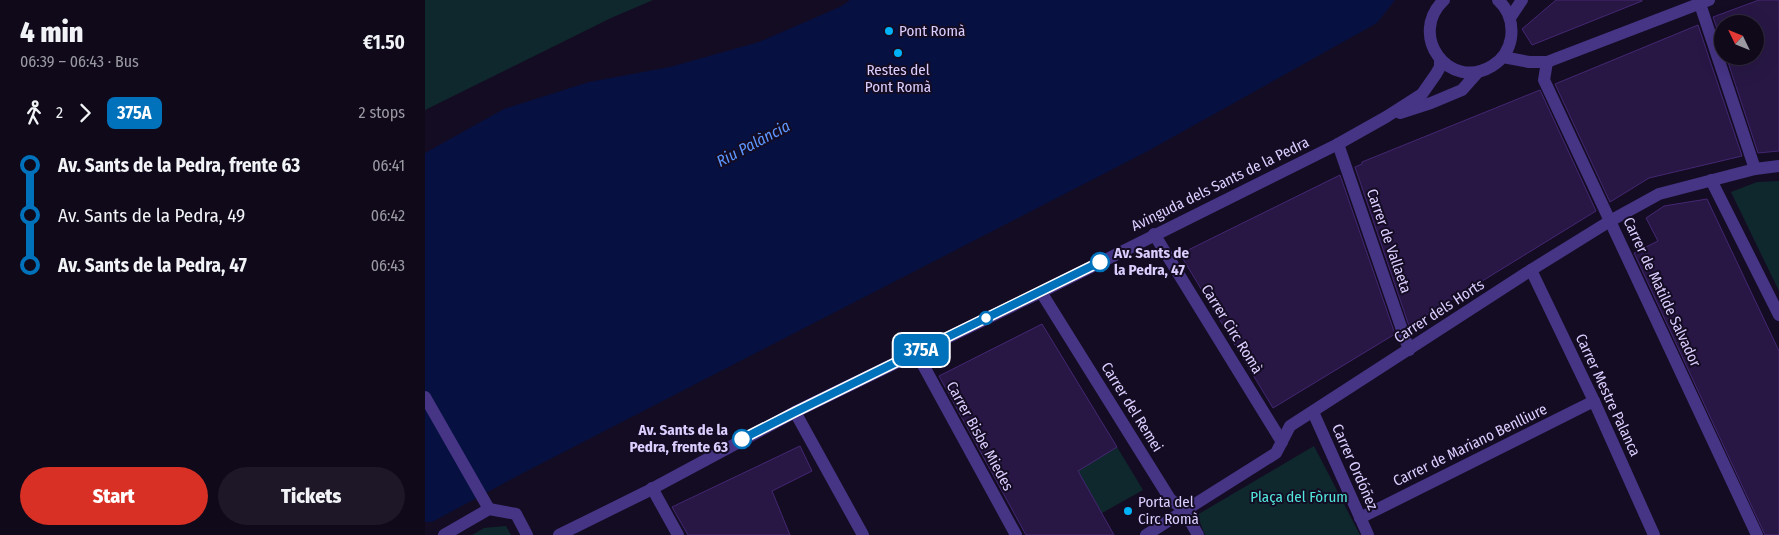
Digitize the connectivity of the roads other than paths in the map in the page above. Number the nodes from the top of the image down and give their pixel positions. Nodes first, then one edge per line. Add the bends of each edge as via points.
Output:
1 (1500, 0) edge
2 (1522, 0) edge
3 (1440, 2) edge
4 (1705, 2) edge
5 (1510, 18) junction
6 (1503, 57) junction
7 (1440, 59) junction
8 (1547, 62) junction
9 (1478, 72) junction
10 (1386, 117) junction
11 (1338, 144) junction
12 (1779, 166) edge
13 (1755, 169) junction
14 (1711, 180) junction
15 (1610, 220) junction
16 (1154, 234) junction
17 (1531, 270) junction
18 (1041, 292) junction
19 (1779, 315) edge
20 (1409, 350) junction
21 (916, 352) junction
22 (425, 397) edge
23 (1594, 401) junction
24 (795, 412) junction
25 (1313, 412) junction
26 (1282, 442) junction
27 (652, 488) junction
28 (489, 509) junction
29 (1184, 510) junction
30 (1360, 518) junction
31 (444, 535) edge
32 (527, 535) edge
33 (559, 535) edge
34 (678, 535) edge
35 (863, 535) edge
36 (1016, 535) edge
37 (1146, 535) edge
38 (1198, 535) edge
39 (1368, 535) edge
40 (1654, 535) edge
41 (1757, 535) edge

1 - 5 street
2 - 5 street
3 - 7 street via 1429,32
4 - 8 street
4 - 13 street
5 - 6 street via 1511,38
6 - 8 street
6 - 9 street
7 - 9 street via 1457,70
7 - 10 street via 1440,67 1422,94
8 - 15 street, Carrer de Matilde Salvador via 1544,80
9 - 10 street via 1462,90 1431,104
10 - 11 street, Avinguda dels Sants de la Pedra
11 - 16 street, Avinguda dels Sants de la Pedra
11 - 20 street, Carrer de Vallaeta
12 - 13 street, Carrer dels Horts
13 - 14 street, Carrer dels Horts
14 - 15 street, Carrer dels Horts via 1659,194
14 - 19 street
15 - 17 street, Carrer dels Horts
15 - 41 street, Carrer de Matilde Salvador
16 - 18 street, Avinguda dels Sants de la Pedra
16 - 26 street, Carrer Circ Romà
17 - 20 street, Carrer dels Horts
17 - 23 street, Carrer Mestre Palanca
18 - 21 street, Avinguda dels Sants de la Pedra
18 - 29 street, Carrer del Remei via 1170,499
20 - 25 street, Carrer dels Horts
21 - 24 street, Avinguda dels Sants de la Pedra
21 - 36 street, Carrer Bisbe Miedes
22 - 28 street
23 - 30 street, Carrer de Mariano Benlliure
23 - 40 street, Carrer Mestre Palanca
24 - 27 street, Avinguda dels Sants de la Pedra
24 - 35 street
25 - 26 street, Carrer dels Horts via 1290,426
25 - 30 street, Carrer Ordóñez
26 - 29 street, Carrer dels Horts via 1276,454
27 - 33 street, Avinguda dels Sants de la Pedra
27 - 34 street
28 - 31 street
28 - 32 street via 516,514
29 - 37 street, Carrer dels Horts
29 - 38 street, Carrer del Remei
30 - 39 street, Carrer Ordóñez

